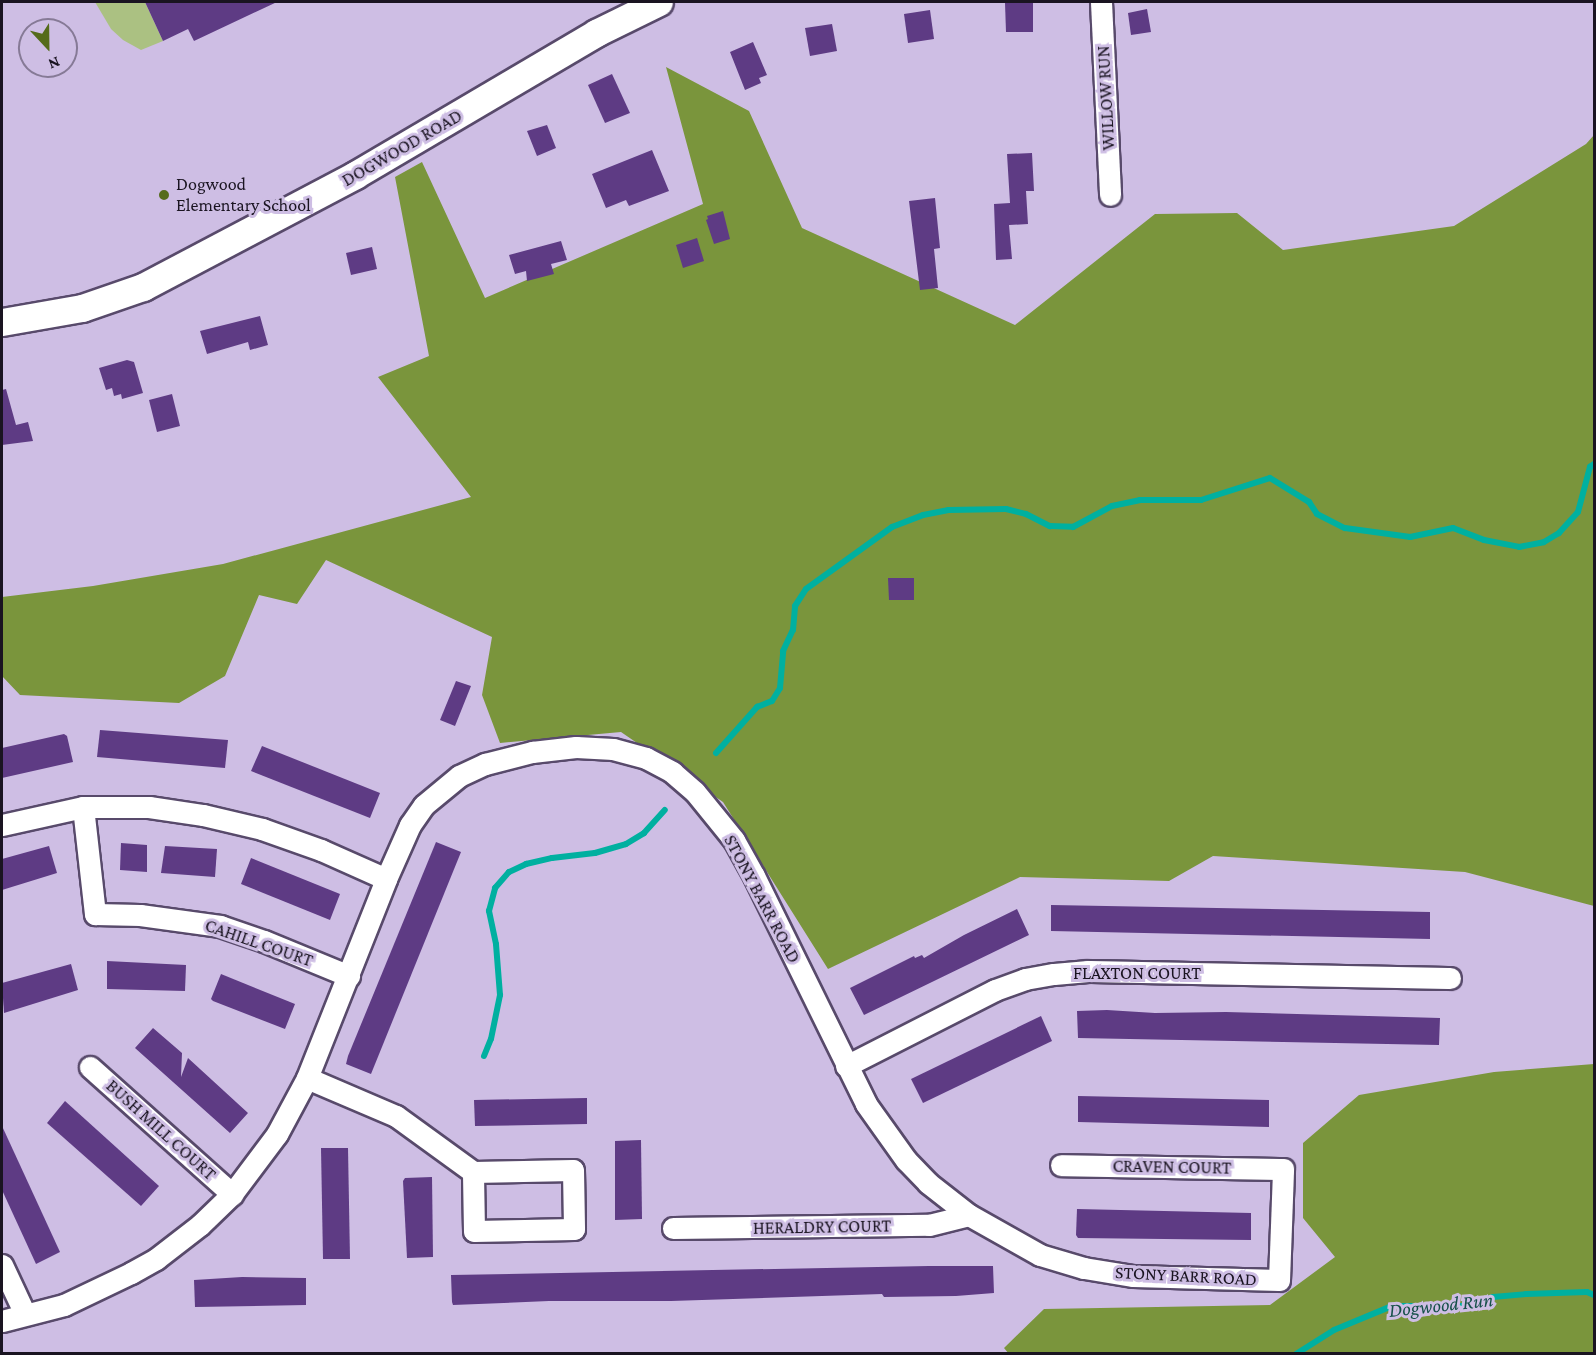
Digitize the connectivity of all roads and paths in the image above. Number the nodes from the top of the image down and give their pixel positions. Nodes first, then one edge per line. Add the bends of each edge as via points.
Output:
1 (659, 2) edge
2 (1101, 2) edge
3 (1110, 195) dead end
4 (2, 322) edge
5 (83, 807) junction
6 (2, 825) edge
7 (386, 879) junction
8 (349, 976) junction
9 (1450, 978) dead end
10 (846, 1066) junction
11 (90, 1067) dead end
12 (307, 1078) junction
13 (1061, 1165) dead end
14 (1283, 1169) joint
15 (473, 1172) junction
16 (232, 1194) junction
17 (969, 1215) junction
18 (673, 1228) dead end
19 (2, 1265) edge
20 (24, 1314) junction
21 (2, 1316) edge
22 (2, 1321) edge

1 - 4 street, DOGWOOD ROAD via 596,33 365,169 143,287 82,308
2 - 3 street, WILLOW RUN
5 - 6 street
5 - 7 street via 149,807 203,815 321,850
5 - 8 street, CAHILL COURT via 95,914 140,915 220,926
7 - 8 street, STONY BARR ROAD
7 - 10 street, STONY BARR ROAD via 410,825 424,805 459,776 485,764 532,752 613,749 646,758 672,772 695,792 734,840
8 - 12 street, STONY BARR ROAD
9 - 10 street, FLAXTON COURT via 1088,971 1054,974 995,990
10 - 17 street, STONY BARR ROAD via 866,1104 906,1160
11 - 16 street, BUSH MILL COURT
12 - 15 street via 396,1116
12 - 16 street, STONY BARR ROAD via 277,1134
13 - 14 street, CRAVEN COURT
14 - 17 street, STONY BARR ROAD via 1279,1280 1133,1276 1084,1268 1040,1255
15 - 15 street via 573,1170 574,1229 474,1231
16 - 20 street, STONY BARR ROAD via 156,1259 64,1305
17 - 18 street, HERALDRY COURT via 929,1225
19 - 20 street
20 - 21 street, STONY BARR ROAD
20 - 22 street, STONY BARR ROAD

